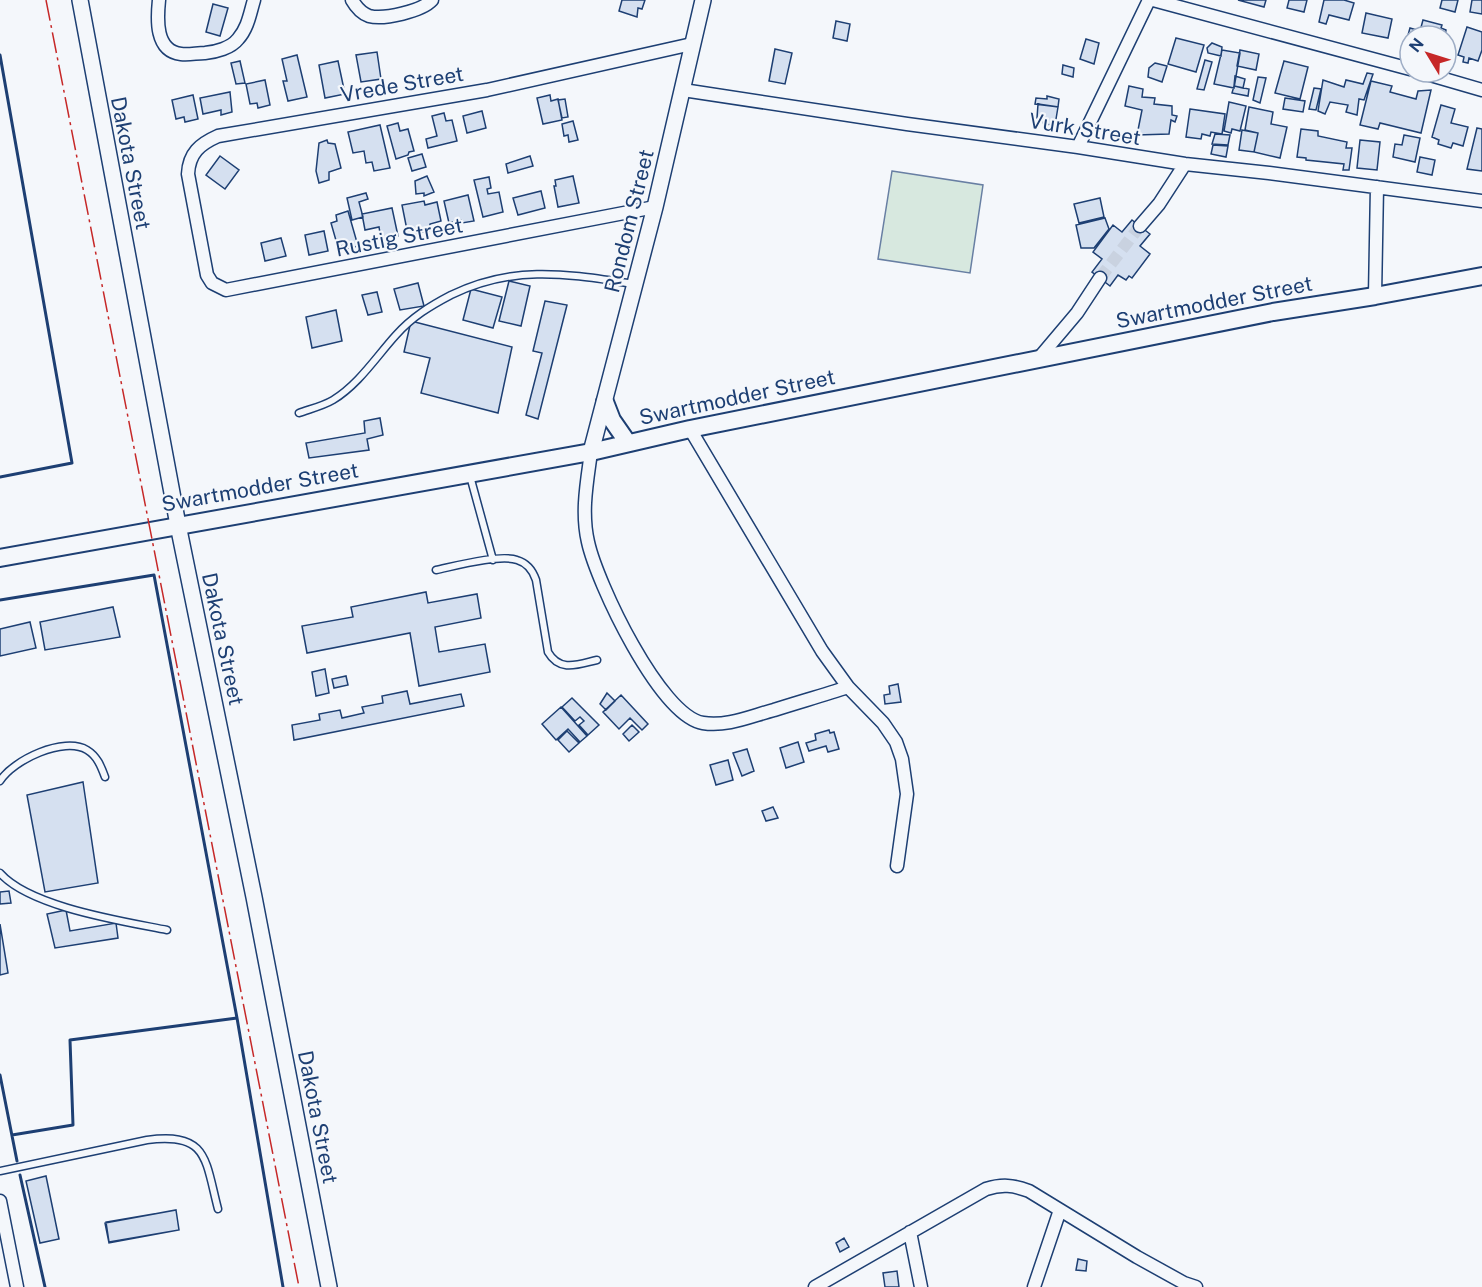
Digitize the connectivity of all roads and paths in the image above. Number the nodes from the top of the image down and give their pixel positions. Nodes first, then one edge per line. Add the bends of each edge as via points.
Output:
1 (80, 0) edge
2 (159, 0) edge
3 (254, 0) edge
4 (352, 0) edge
5 (432, 0) edge
6 (703, 0) edge
7 (1151, 0) edge
8 (692, 44) junction
9 (1398, 66) edge
10 (1458, 83) edge
11 (683, 90) junction
12 (1482, 90) edge
13 (1078, 147) junction
14 (1185, 164) junction
15 (1377, 187) junction
16 (1482, 201) edge
17 (655, 207) junction
18 (198, 224) joint
19 (1140, 226) tunnel mouth
20 (1482, 276) edge
21 (1100, 278) tunnel mouth
22 (635, 284) junction
23 (1375, 296) junction
24 (1040, 358) junction
25 (605, 402) junction
26 (299, 413) dead end
27 (690, 429) junction
28 (628, 442) junction
29 (591, 452) junction
30 (469, 473) junction
31 (178, 525) junction
32 (0, 558) edge
33 (493, 560) junction
34 (436, 570) dead end
35 (597, 660) dead end
36 (849, 687) junction
37 (105, 777) dead end
38 (0, 781) edge
39 (897, 866) dead end
40 (0, 873) edge
41 (167, 930) dead end
42 (0, 1171) edge
43 (0, 1201) edge
44 (218, 1209) dead end
45 (1060, 1210) junction
46 (910, 1232) junction
47 (1167, 1273) junction
48 (17, 1287) edge
49 (328, 1287) edge
50 (815, 1287) edge
51 (921, 1287) edge
52 (1034, 1287) edge
53 (1162, 1287) edge
54 (1196, 1287) edge

1 - 31 street, Dakota Street
2 - 3 street via 157,19 162,41 182,54 209,53 235,43 245,29
4 - 5 street via 360,12 379,17 419,9
6 - 8 street, Rondom Street
7 - 9 street
7 - 13 street
8 - 11 street, Rondom Street
8 - 18 street, Vrede Street via 487,90 218,136 199,146 189,164
10 - 12 street
11 - 13 street, Vurk Street
11 - 17 street, Rondom Street
13 - 14 street, Vurk Street
14 - 15 street, Vurk Street
14 - 19 street
15 - 16 street, Vurk Street
15 - 23 street
17 - 18 street, Rustig Street via 226,290 212,283 207,275
17 - 22 street, Rondom Street
20 - 23 main road, Swartmodder Street
21 - 24 street
22 - 25 street, Rondom Street
22 - 26 lane via 531,273 475,284 439,301 410,321 346,391
23 - 24 main road, Swartmodder Street
24 - 27 main road, Swartmodder Street
25 - 28 main road
25 - 29 street, Rondom Street
27 - 28 main road, Swartmodder Street
27 - 36 street via 822,651
28 - 29 main road, Swartmodder Street
29 - 30 main road, Swartmodder Street
29 - 36 street via 585,497 588,541 595,566 656,684 681,711 701,723 718,724
30 - 31 main road, Swartmodder Street
30 - 33 lane
31 - 32 main road, Swartmodder Street
31 - 49 street, Dakota Street
33 - 34 lane
33 - 35 lane via 517,560 533,571 552,659 564,666
36 - 39 street via 884,723 902,759 907,794
37 - 38 lane via 94,756 80,746 70,746 27,757 13,765
40 - 41 lane via 15,886 40,898
42 - 44 lane via 147,1140 182,1139 202,1155
43 - 48 street
45 - 46 street via 1029,1191 999,1185
45 - 47 street
45 - 52 street
46 - 50 street
46 - 51 street
47 - 53 street
47 - 54 street

